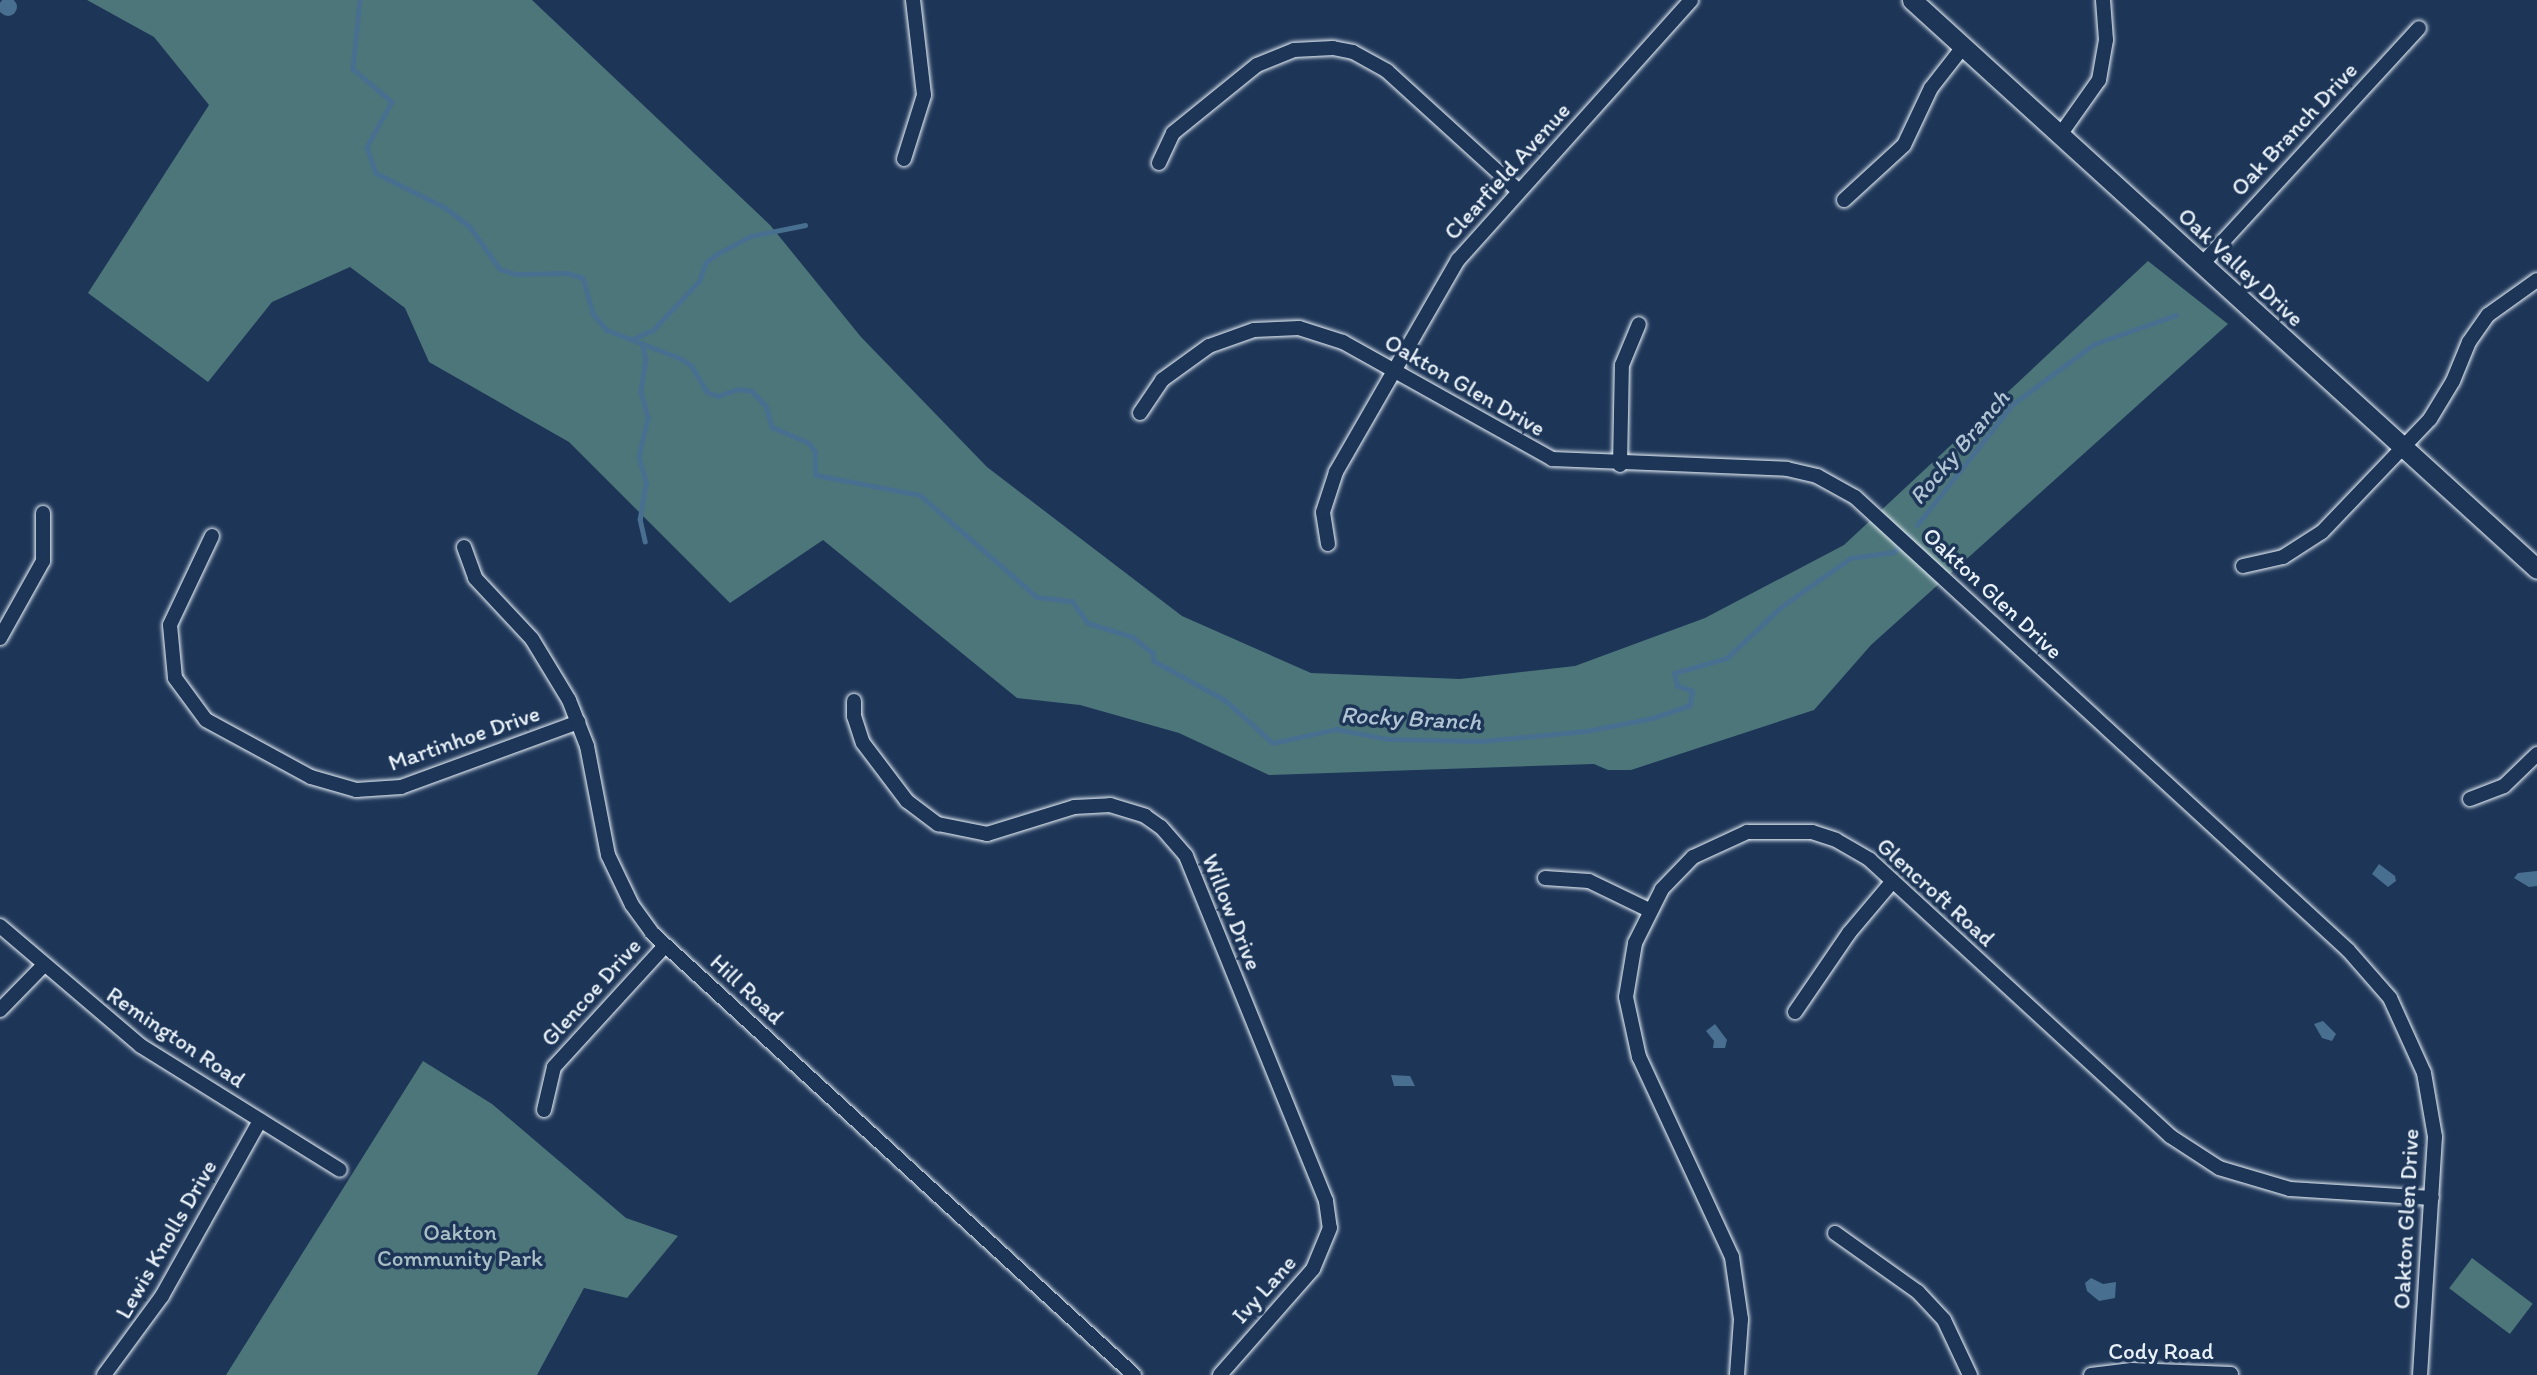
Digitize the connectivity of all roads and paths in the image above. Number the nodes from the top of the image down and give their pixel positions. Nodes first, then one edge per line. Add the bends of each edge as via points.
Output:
1 (913, 0) edge
2 (1691, 0) edge
3 (1912, 0) edge
4 (2103, 0) edge
5 (2419, 28) dead end
6 (1963, 47) junction
7 (2060, 135) junction
8 (904, 159) dead end
9 (1159, 163) dead end
10 (1518, 190) junction
11 (1844, 200) dead end
12 (2203, 263) junction
13 (2537, 280) edge
14 (1639, 324) dead end
15 (1394, 371) junction
16 (1140, 413) dead end
17 (2404, 445) junction
18 (1620, 465) junction
19 (43, 513) dead end
20 (212, 536) dead end
21 (1328, 544) dead end
22 (464, 547) dead end
23 (2244, 566) dead end
24 (2537, 569) edge
25 (0, 638) edge
26 (854, 701) dead end
27 (579, 722) junction
28 (2537, 754) edge
29 (2470, 799) dead end
30 (1545, 878) dead end
31 (1893, 881) junction
32 (1649, 910) junction
33 (0, 926) edge
34 (665, 946) junction
35 (43, 966) junction
36 (0, 1010) edge
37 (1795, 1012) dead end
38 (544, 1110) dead end
39 (260, 1121) junction
40 (340, 1170) dead end
41 (2432, 1198) junction
42 (1330, 1228) joint
43 (1835, 1233) dead end
44 (2231, 1374) edge
45 (104, 1375) edge
46 (1134, 1375) edge
47 (1220, 1375) edge
48 (1737, 1375) edge
49 (1970, 1375) edge
50 (2091, 1375) edge
51 (2420, 1375) edge

1 - 8 street via 924,95
2 - 10 street, Clearfield Avenue
3 - 6 street, Oak Valley Drive
4 - 7 street via 2106,40 2099,80
5 - 12 street, Oak Branch Drive
6 - 7 street, Oak Valley Drive
6 - 11 street via 1931,89 1904,145
7 - 12 street, Oak Valley Drive
9 - 10 street via 1173,133 1257,65 1294,50 1333,48 1362,56 1387,71
10 - 15 street, Clearfield Avenue via 1464,252
12 - 17 street, Oak Valley Drive via 2342,396
13 - 17 street via 2505,300 2477,328 2444,399
14 - 18 street via 1623,357
15 - 16 street, Oakton Glen Drive via 1321,333 1298,328 1254,330 1209,346 1162,380
15 - 18 street, Oakton Glen Drive via 1533,452 1573,463
15 - 21 street, Clearfield Avenue via 1325,497
17 - 23 street via 2349,505 2300,549
17 - 24 street, Oak Valley Drive
18 - 41 street, Oakton Glen Drive via 1787,469 1837,485 1864,505 2373,976 2404,1022 2424,1073 2435,1137
19 - 25 street via 43,561
20 - 27 street, Martinhoe Drive via 170,625 175,678 206,719 311,777 356,790 401,787
22 - 27 street, Hill Road via 475,578 532,639
26 - 42 street, Willow Drive via 853,716 863,743 907,802 938,824 987,834 1074,807 1110,805 1144,816 1175,840 1190,866 1326,1201
27 - 34 street, Hill Road via 594,772 608,855 632,905
28 - 29 street via 2504,786
30 - 32 street via 1589,881
31 - 32 street, Glencroft Road via 1870,860 1836,840 1772,829 1728,838 1693,857 1662,888
31 - 37 street via 1849,933
31 - 41 street, Glencroft Road via 2193,1154 2268,1185
32 - 48 street, Glencroft Road via 1629,967 1629,1024 1639,1057 1732,1257 1741,1319
33 - 35 street, Remington Road
34 - 38 street, Glencoe Drive via 554,1067
34 - 46 street, Hill Road
35 - 36 street
35 - 39 street, Remington Road via 141,1046
39 - 40 street, Remington Road
39 - 45 street, Lewis Knolls Drive via 162,1296
41 - 51 street, Oakton Glen Drive
42 - 47 street, Ivy Lane via 1313,1269
43 - 49 street via 1918,1292 1944,1320
44 - 50 street, Cody Road via 2132,1370

